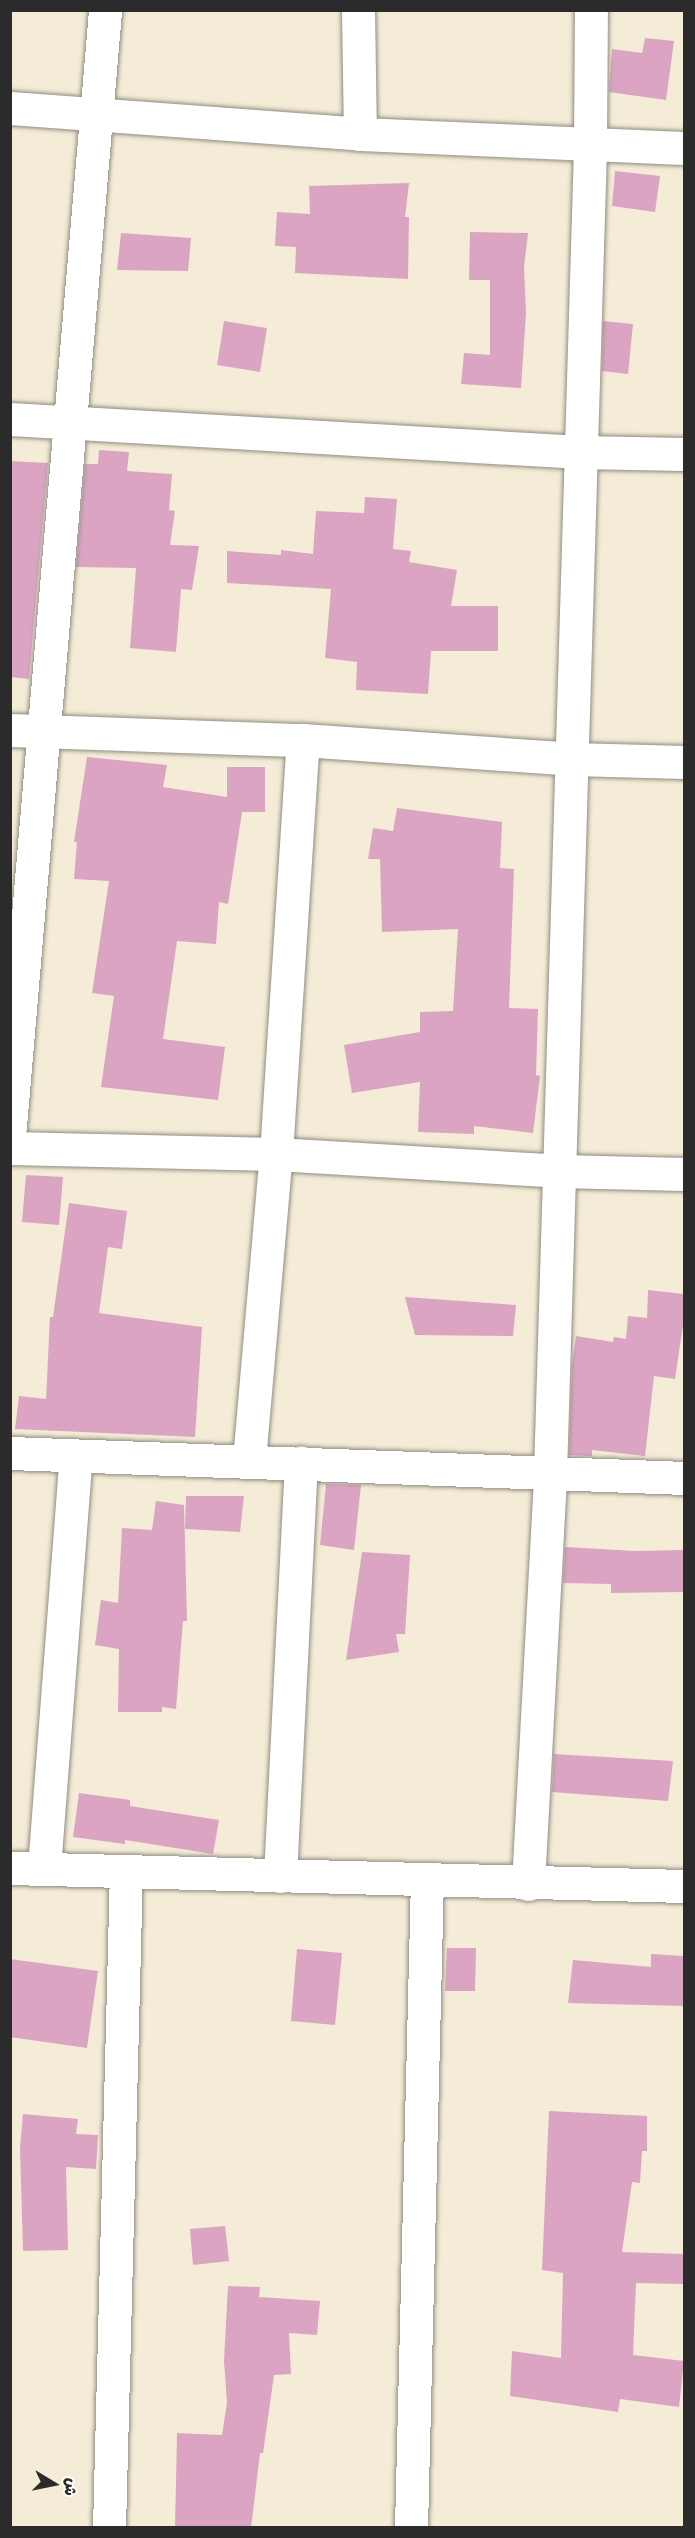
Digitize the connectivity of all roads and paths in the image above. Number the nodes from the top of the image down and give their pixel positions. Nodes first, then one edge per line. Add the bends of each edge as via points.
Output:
1 (105, 10) edge
2 (358, 10) edge
3 (591, 10) edge
4 (10, 108) edge
5 (96, 114) junction
6 (360, 134) junction
7 (590, 145) junction
8 (684, 148) edge
9 (10, 419) edge
10 (70, 423) junction
11 (581, 452) junction
12 (684, 454) edge
13 (10, 730) edge
14 (44, 732) junction
15 (303, 740) junction
16 (572, 759) junction
17 (684, 762) edge
18 (10, 1126) edge
19 (10, 1148) edge
20 (276, 1154) junction
21 (560, 1171) junction
22 (684, 1174) edge
23 (10, 1453) edge
24 (76, 1455) junction
25 (249, 1460) junction
26 (301, 1463) junction
27 (550, 1473) junction
28 (684, 1478) edge
29 (10, 1868) edge
30 (44, 1868) junction
31 (126, 1871) junction
32 (280, 1876) junction
33 (428, 1879) junction
34 (528, 1884) junction
35 (684, 1886) edge
36 (109, 2528) edge
37 (411, 2528) edge

1 - 5 street
2 - 6 street
3 - 7 street
4 - 5 street
5 - 6 street
5 - 10 street
6 - 7 street
7 - 8 street
7 - 11 street
9 - 10 street
10 - 11 street
10 - 14 street
11 - 12 street
11 - 16 street
13 - 14 street
14 - 15 street
14 - 18 street
15 - 16 street
15 - 20 street
16 - 17 street
16 - 21 street
19 - 20 street
20 - 21 street
20 - 25 street
21 - 22 street
21 - 27 street
23 - 24 street
24 - 25 street
24 - 30 street
25 - 26 street
26 - 27 street
26 - 32 street
27 - 28 street
27 - 34 street
29 - 30 street
30 - 31 street
31 - 32 street
31 - 36 street
32 - 33 street
33 - 34 street
33 - 37 street
34 - 35 street

